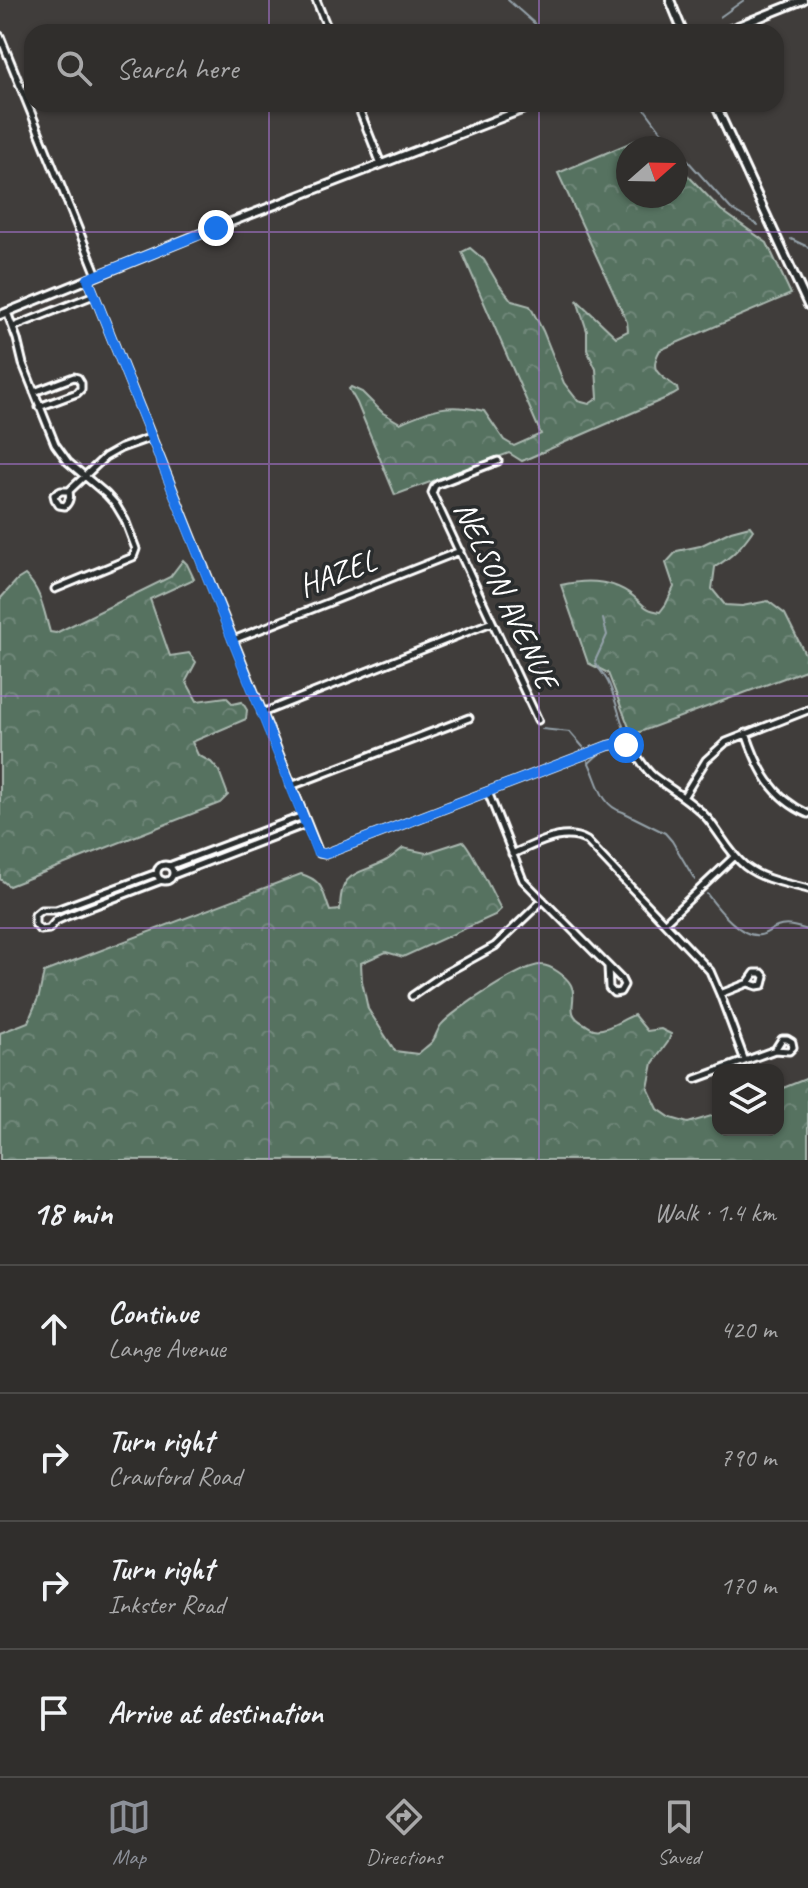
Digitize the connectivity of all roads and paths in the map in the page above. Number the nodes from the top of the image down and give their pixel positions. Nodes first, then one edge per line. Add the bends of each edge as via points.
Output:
1 (316, 0) edge
2 (670, 0) edge
3 (803, 0) edge
4 (326, 24) edge
5 (680, 24) edge
6 (743, 24) edge
7 (0, 36) edge
8 (24, 95) edge
9 (31, 112) edge
10 (360, 112) edge
11 (516, 112) edge
12 (719, 112) edge
13 (381, 164) junction
14 (97, 275) junction
15 (88, 279) junction
16 (94, 295) junction
17 (808, 305) edge
18 (4, 314) edge
19 (13, 327) junction
20 (34, 392) junction
21 (39, 407) junction
22 (152, 437) junction
23 (498, 461) dead end
24 (84, 476) junction
25 (69, 491) dead end
26 (460, 551) junction
27 (55, 589) dead end
28 (492, 622) junction
29 (233, 640) junction
30 (808, 710) edge
31 (262, 713) junction
32 (469, 718) dead end
33 (538, 720) dead end
34 (746, 733) junction
35 (291, 786) junction
36 (488, 792) junction
37 (684, 796) junction
38 (808, 814) edge
39 (303, 816) junction
40 (306, 824) junction
41 (234, 843) junction
42 (237, 851) junction
43 (512, 854) junction
44 (735, 856) junction
45 (169, 866) junction
46 (157, 873) junction
47 (173, 875) junction
48 (162, 880) junction
49 (808, 889) edge
50 (108, 890) junction
51 (111, 898) junction
52 (543, 900) junction
53 (63, 908) junction
54 (67, 916) junction
55 (665, 922) junction
56 (608, 966) junction
57 (748, 983) dead end
58 (720, 994) junction
59 (412, 996) dead end
60 (775, 1050) dead end
61 (745, 1061) junction
62 (736, 1064) edge
63 (712, 1073) edge
64 (696, 1079) dead end

1 - 4 street
2 - 5 street
3 - 6 street
7 - 8 street
9 - 14 street
10 - 13 street
11 - 13 street
12 - 17 street
13 - 14 street
14 - 15 street
15 - 16 street
15 - 18 street
16 - 19 street
16 - 22 street
18 - 19 street
19 - 20 street
20 - 21 street
20 - 21 street via 74,377 81,383 77,393
21 - 24 street via 59,450
22 - 24 street via 111,453
22 - 29 street
23 - 26 street, NELSON AVENUE via 433,489
24 - 25 street
24 - 27 street via 120,511 136,554
26 - 28 street, NELSON AVENUE
26 - 29 street, HAZEL
28 - 31 street
28 - 33 street, NELSON AVENUE
29 - 31 street
30 - 34 street
31 - 35 street
32 - 35 street
34 - 37 street via 706,760
34 - 38 street via 769,785
35 - 39 street
36 - 37 street via 620,743
36 - 40 street via 325,854 316,850
36 - 43 street
37 - 44 street
39 - 40 street
39 - 41 street
40 - 42 street
41 - 42 street
41 - 45 street
42 - 47 street
43 - 52 street via 523,880
43 - 55 street via 560,836 580,837
44 - 49 street via 756,874
44 - 55 street
45 - 46 street
45 - 47 street
46 - 48 street
46 - 50 street
47 - 48 street
48 - 51 street
50 - 51 street
50 - 53 street
51 - 54 street
52 - 56 street
52 - 59 street via 495,946
53 - 54 street
53 - 54 street via 38,911 35,924 47,930
55 - 58 street via 706,966
56 - 56 street via 622,981 620,992 609,988
57 - 58 street
58 - 61 street
60 - 61 street
61 - 62 street
63 - 64 street

